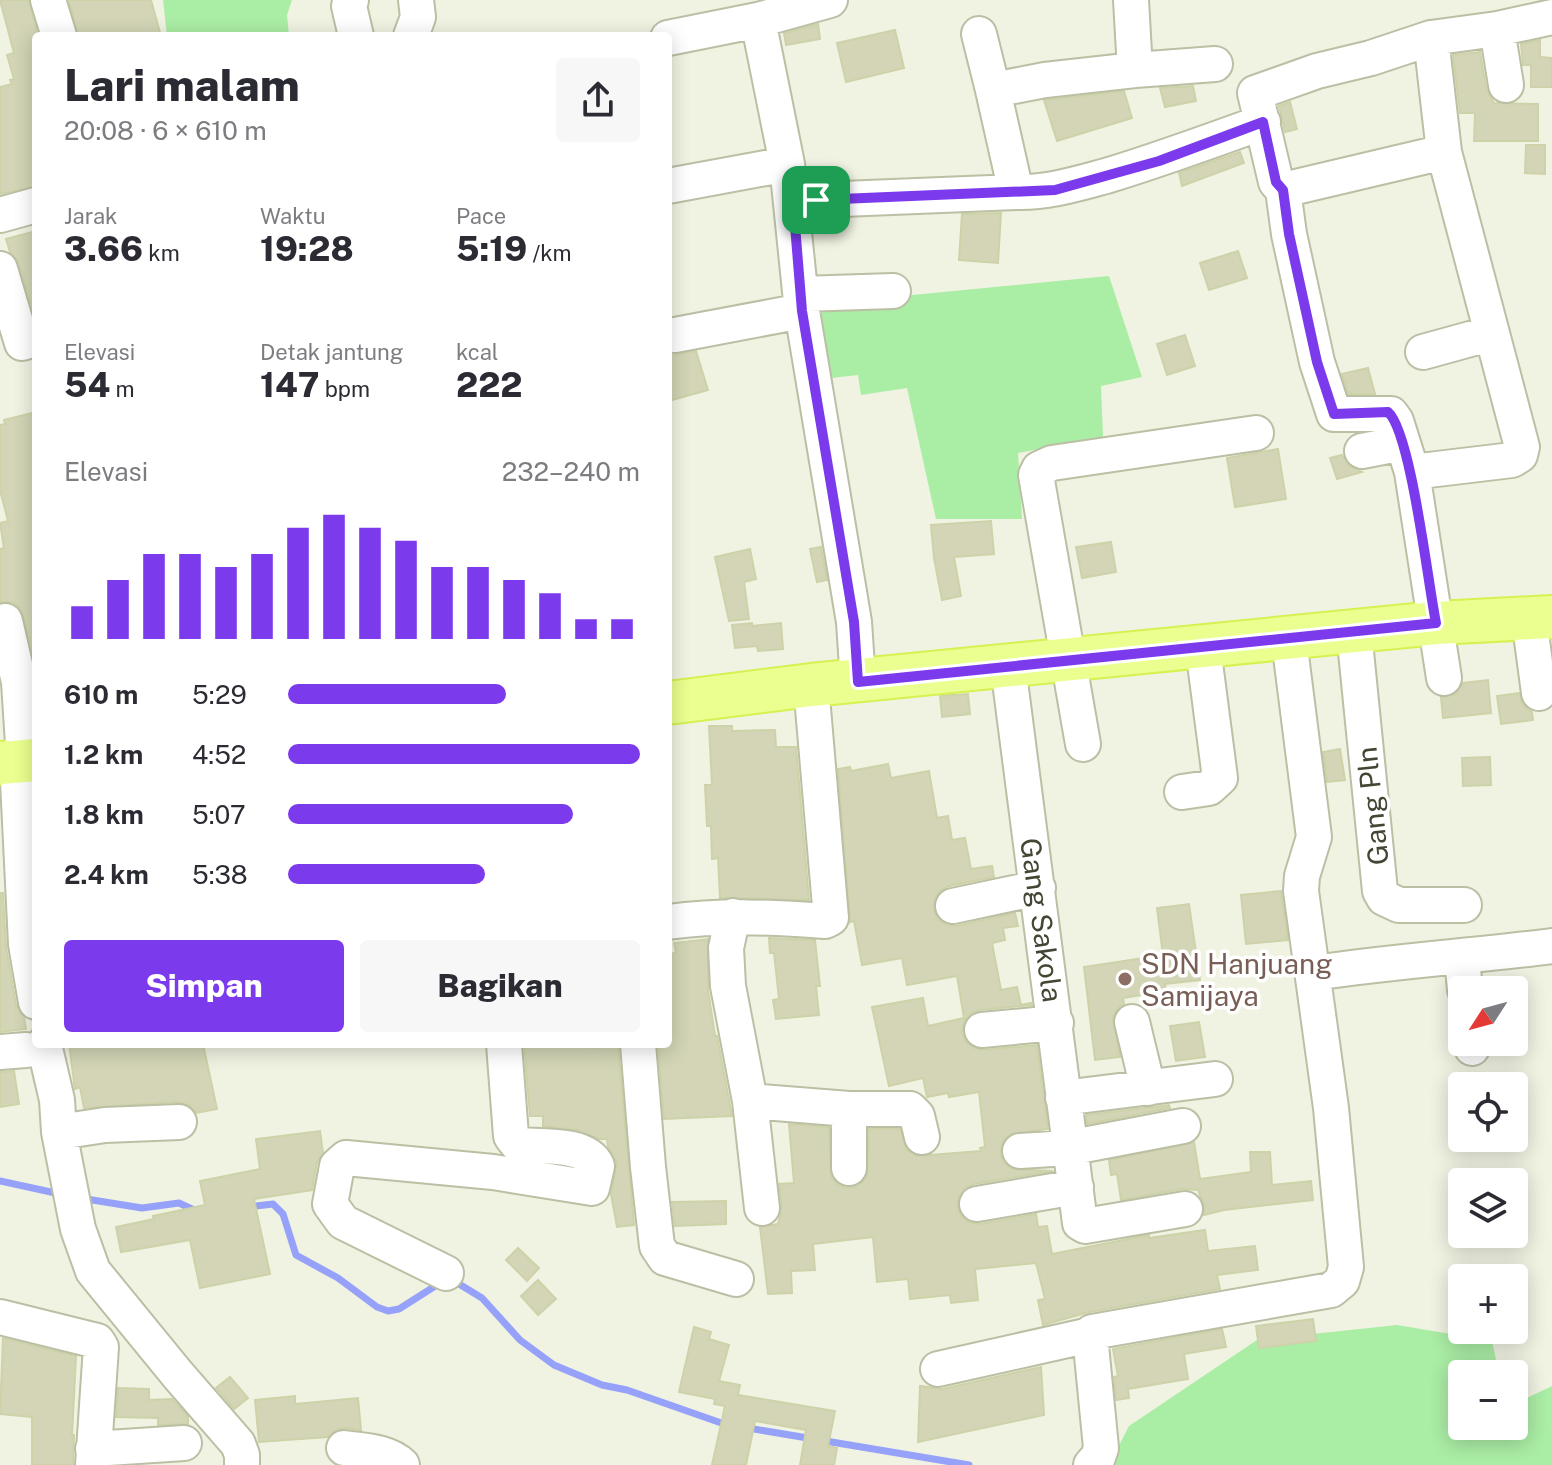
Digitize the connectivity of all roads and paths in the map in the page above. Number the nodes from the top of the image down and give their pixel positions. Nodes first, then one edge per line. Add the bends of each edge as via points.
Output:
1 (48, 0) edge
2 (351, 0) edge
3 (416, 0) edge
4 (830, 0) edge
5 (1131, 0) edge
6 (1552, 17) edge
7 (758, 20) junction
8 (1497, 29) junction
9 (58, 32) edge
10 (355, 32) edge
11 (412, 32) edge
12 (979, 34) dead end
13 (672, 37) edge
14 (1431, 38) junction
15 (1215, 64) dead end
16 (1135, 70) junction
17 (1506, 85) dead end
18 (993, 90) junction
19 (1263, 122) junction
20 (1444, 152) junction
21 (787, 164) junction
22 (672, 185) edge
23 (1283, 190) junction
24 (1016, 192) junction
25 (793, 201) junction
26 (32, 206) edge
27 (0, 215) edge
28 (0, 269) edge
29 (893, 291) dead end
30 (802, 303) junction
31 (1492, 333) junction
32 (675, 335) dead end
33 (32, 340) edge
34 (1423, 352) dead end
35 (1256, 433) dead end
36 (1362, 451) dead end
37 (1407, 457) junction
38 (1540, 618) edge
39 (5, 621) dead end
40 (1436, 623) junction
41 (1354, 632) junction
42 (1289, 640) junction
43 (1203, 648) junction
44 (1070, 660) junction
45 (1008, 666) junction
46 (1444, 678) dead end
47 (858, 682) junction
48 (811, 685) junction
49 (1539, 693) dead end
50 (672, 702) edge
51 (1083, 744) dead end
52 (19, 761) edge
53 (1182, 792) dead end
54 (1038, 888) junction
55 (1464, 905) dead end
56 (953, 906) dead end
57 (733, 916) junction
58 (672, 922) edge
59 (31, 944) edge
60 (1552, 946) edge
61 (1314, 973) junction
62 (1464, 974) edge
63 (1132, 1022) dead end
64 (1056, 1023) junction
65 (982, 1030) dead end
66 (504, 1048) edge
67 (638, 1048) edge
68 (23, 1049) edge
69 (1215, 1079) dead end
70 (1148, 1088) junction
71 (1063, 1098) junction
72 (750, 1101) junction
73 (849, 1109) junction
74 (179, 1122) dead end
75 (1183, 1126) dead end
76 (59, 1132) junction
77 (922, 1137) dead end
78 (1020, 1151) dead end
79 (849, 1168) dead end
80 (1072, 1170) junction
81 (977, 1204) dead end
82 (762, 1208) dead end
83 (1185, 1209) dead end
84 (446, 1273) dead end
85 (736, 1279) dead end
86 (0, 1317) edge
87 (1090, 1335) junction
88 (938, 1369) dead end
89 (184, 1443) dead end
90 (344, 1448) dead end
91 (93, 1457) edge
92 (242, 1465) edge
93 (402, 1465) edge
94 (1091, 1465) edge

1 - 9 street
2 - 10 street
3 - 11 street
4 - 7 street
5 - 16 street
6 - 8 street
7 - 13 street
7 - 21 street
8 - 14 street
8 - 17 street
12 - 18 street
14 - 19 street via 1255,93
14 - 20 street
15 - 16 street
16 - 18 street
18 - 24 street
19 - 23 street via 1276,182
19 - 24 street via 1159,161 1055,190
20 - 23 street
20 - 31 street
21 - 22 street
21 - 25 street
23 - 37 street via 1317,362 1334,414 1388,412
24 - 25 street
25 - 30 street
26 - 27 street
28 - 33 street via 22,343
29 - 30 street
30 - 32 street
30 - 47 street via 854,622
31 - 34 street
31 - 37 street via 1520,455 1512,460
35 - 44 street via 1039,469
36 - 37 street
37 - 40 street
38 - 40 main road
38 - 49 street
39 - 52 street via 19,682
40 - 41 main road
40 - 46 street
41 - 42 main road
41 - 55 street, Gang Pln via 1380,891 1399,905
42 - 43 main road
42 - 61 street via 1314,837 1301,891
43 - 44 main road
43 - 53 street via 1220,778 1209,788
44 - 45 main road
44 - 51 street
45 - 47 main road
45 - 54 street, Gang Sakola
47 - 48 main road
48 - 50 main road
48 - 57 street via 831,918
52 - 59 street
54 - 56 street
54 - 64 street, Gang Sakola
57 - 58 street
57 - 72 street via 726,948 728,986
60 - 62 street
61 - 62 street via 1383,963
61 - 87 street via 1346,1267 1342,1281 1331,1290
63 - 70 street
64 - 65 street
64 - 71 street, Gang Sakola
66 - 84 street via 514,1142 578,1150 591,1157 597,1166 592,1188 346,1158 337,1166 330,1204 343,1222
67 - 85 street via 657,1246 665,1258
68 - 76 street via 57,1100
69 - 70 street
70 - 71 street
71 - 80 street, Gang Sakola
72 - 73 street
72 - 82 street
73 - 77 street via 910,1109
73 - 79 street
74 - 76 street
75 - 80 street
76 - 92 street via 78,1229 93,1271 238,1444
78 - 80 street
80 - 81 street
80 - 83 street, Gang Sakola via 1080,1223 1085,1226
86 - 91 street via 97,1341 101,1347
87 - 88 street
87 - 94 street via 1101,1448
89 - 91 street
90 - 93 street via 379,1453

